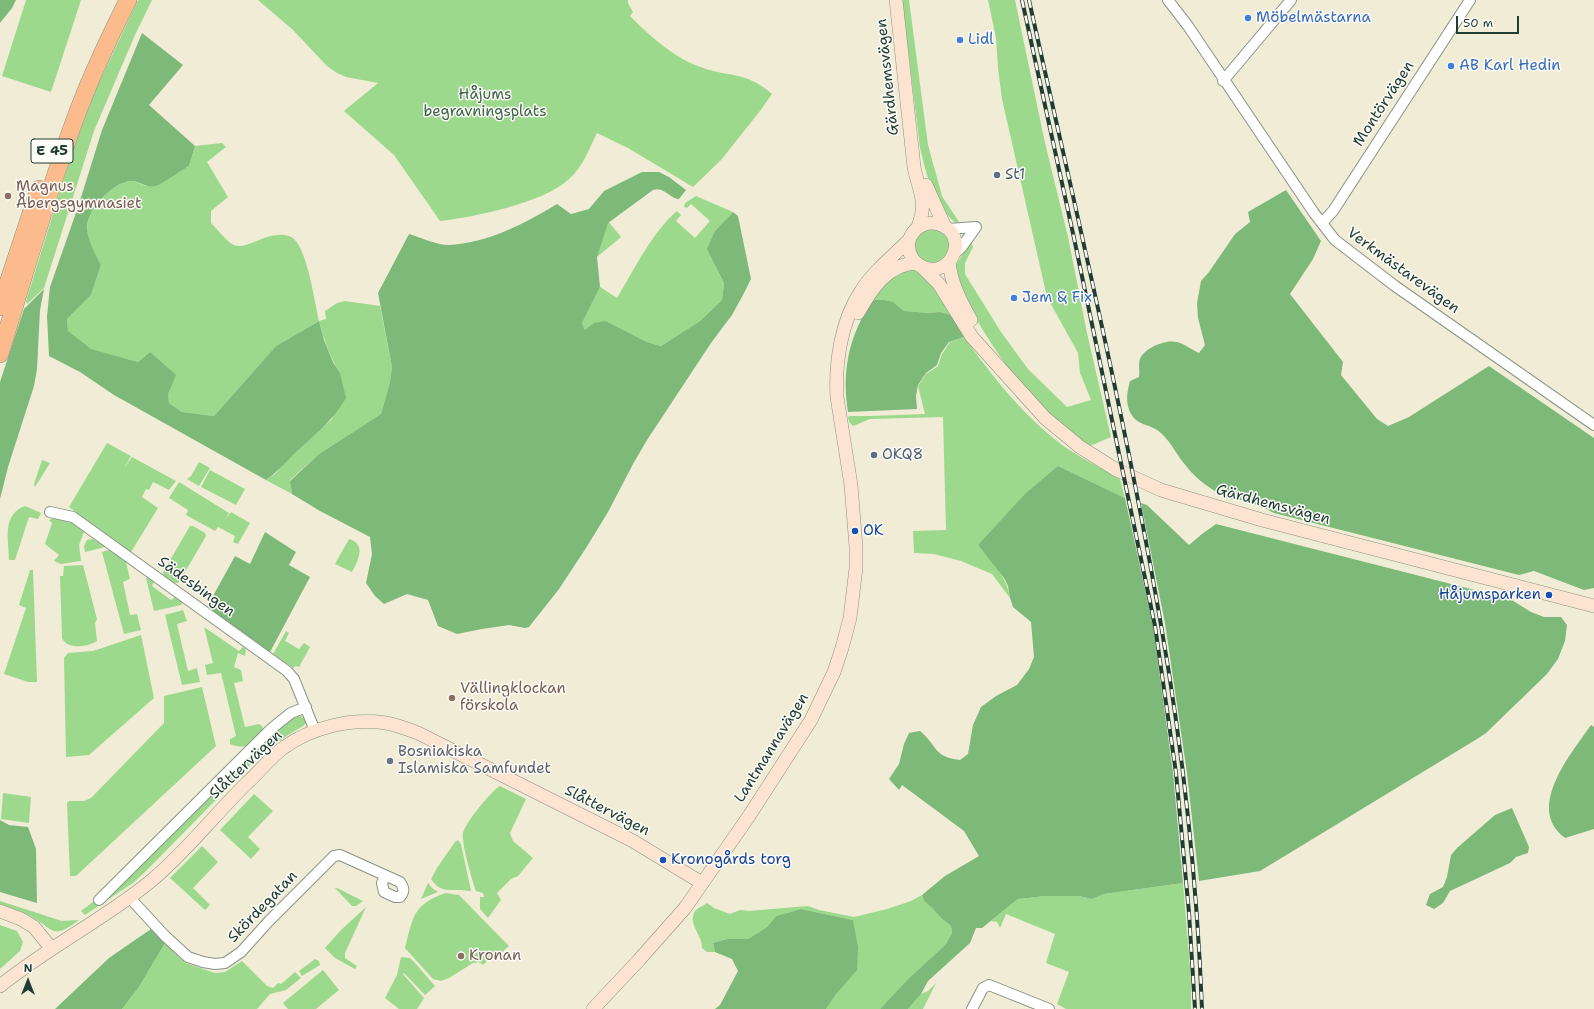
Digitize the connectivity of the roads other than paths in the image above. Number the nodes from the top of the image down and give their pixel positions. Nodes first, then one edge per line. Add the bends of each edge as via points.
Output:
1 (116, 0) edge
2 (128, 0) edge
3 (896, 0) edge
4 (1168, 0) edge
5 (1291, 0) edge
6 (1470, 0) edge
7 (1224, 81) junction
8 (912, 150) junction
9 (1322, 223) junction
10 (918, 227) junction
11 (947, 228) junction
12 (909, 240) junction
13 (951, 258) junction
14 (920, 265) junction
15 (0, 307) edge
16 (0, 354) edge
17 (988, 354) junction
18 (839, 359) junction
19 (1594, 425) edge
20 (50, 512) dead end
21 (1594, 606) edge
22 (306, 707) junction
23 (315, 731) junction
24 (385, 876) dead end
25 (702, 883) junction
26 (129, 897) junction
27 (99, 900) dead end
28 (0, 911) edge
29 (51, 948) junction
30 (0, 986) edge
31 (593, 1009) edge
32 (972, 1009) edge
33 (1049, 1009) edge

1 - 15 highway, E 45 via 64,118
2 - 16 highway, E 45 via 74,121
3 - 8 street, Gärdhemsvägen
4 - 7 street, Verkmästarevägen
5 - 7 street
6 - 9 street, Montörvägen via 1333,211
7 - 9 street, Verkmästarevägen
8 - 10 street, Gärdhemsvägen via 916,180 924,206
8 - 11 street, Gärdhemsvägen via 929,193
9 - 19 street, Verkmästarevägen via 1335,240 1395,286
10 - 11 street via 932,223
10 - 12 street
11 - 13 street via 954,241
11 - 13 street via 976,227
12 - 14 street via 909,253
12 - 18 street, Lantmannavägen via 860,292 839,344
13 - 14 street via 945,266 934,269
13 - 17 street, Gärdhemsvägen via 950,271 961,302
14 - 17 street, Gärdhemsvägen via 938,284 972,337
14 - 18 street, Lantmannavägen via 899,266 889,272 873,289 859,312
17 - 21 street, Gärdhemsvägen via 1045,418 1080,447 1115,469 1161,490 1262,520
18 - 25 street, Lantmannavägen via 837,398 851,485 856,547 853,598 842,648 834,672 811,720
20 - 22 street, Sädesbingen via 72,517 287,671 294,679
22 - 23 street, Sädesbingen
22 - 27 street via 291,713 271,729
23 - 25 street, Slåttervägen via 369,721 400,726 418,733 633,841
23 - 26 street, Slåttervägen via 296,740 273,757 154,878
24 - 26 street, Skördegatan via 340,856 334,856 241,952 225,963 215,964 188,957
25 - 31 street, Lantmannavägen via 677,918
26 - 29 street, Slåttervägen
28 - 29 street via 22,919 34,927
29 - 30 street, Slåttervägen
32 - 33 street via 986,985

